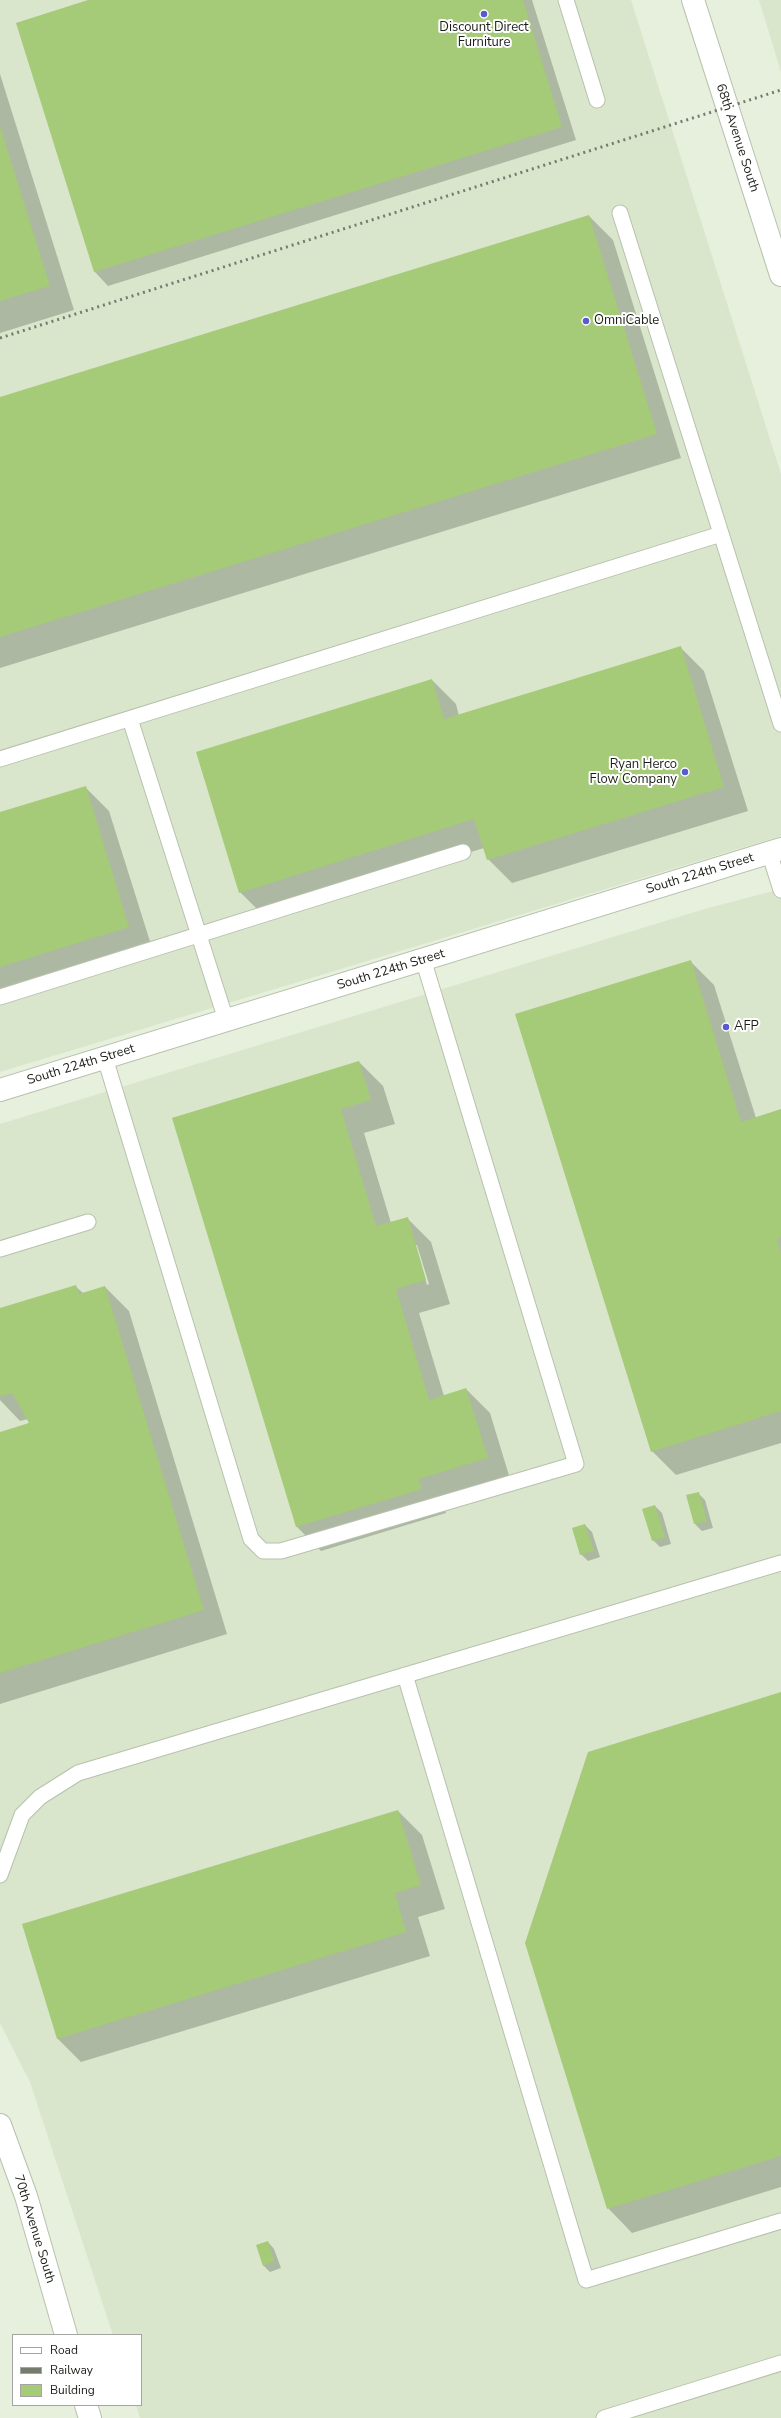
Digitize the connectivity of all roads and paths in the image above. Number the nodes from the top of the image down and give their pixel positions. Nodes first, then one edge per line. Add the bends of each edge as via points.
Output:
1 (566, 0) edge
2 (693, 0) edge
3 (597, 100) dead end
4 (620, 213) dead end
5 (781, 275) edge
6 (721, 534) junction
7 (130, 718) junction
8 (781, 724) edge
9 (0, 759) edge
10 (775, 850) edge
11 (463, 852) dead end
12 (781, 890) edge
13 (198, 935) junction
14 (424, 959) junction
15 (0, 997) edge
16 (226, 1020) junction
17 (105, 1058) junction
18 (0, 1090) edge
19 (88, 1222) dead end
20 (0, 1249) edge
21 (781, 1563) edge
22 (405, 1675) junction
23 (0, 1875) edge
24 (0, 2125) edge
25 (781, 2222) edge
26 (66, 2334) edge
27 (781, 2363) edge
28 (86, 2406) edge
29 (90, 2418) edge
30 (604, 2418) edge

1 - 3 lane
2 - 5 street, 68th Avenue South
4 - 6 lane
6 - 7 lane
6 - 8 lane
7 - 9 lane
7 - 13 lane
10 - 12 lane
10 - 14 street, South 224th Street
11 - 13 lane
13 - 15 lane
13 - 16 lane
14 - 16 street, South 224th Street
14 - 17 lane via 576,1464 281,1551 263,1551 251,1538
16 - 17 street, South 224th Street
17 - 18 street, South 224th Street
19 - 20 lane
21 - 22 lane
22 - 23 lane via 78,1773 40,1797 22,1815
22 - 25 lane via 586,2280
24 - 26 street, 70th Avenue South via 26,2196
27 - 30 lane
28 - 29 street

